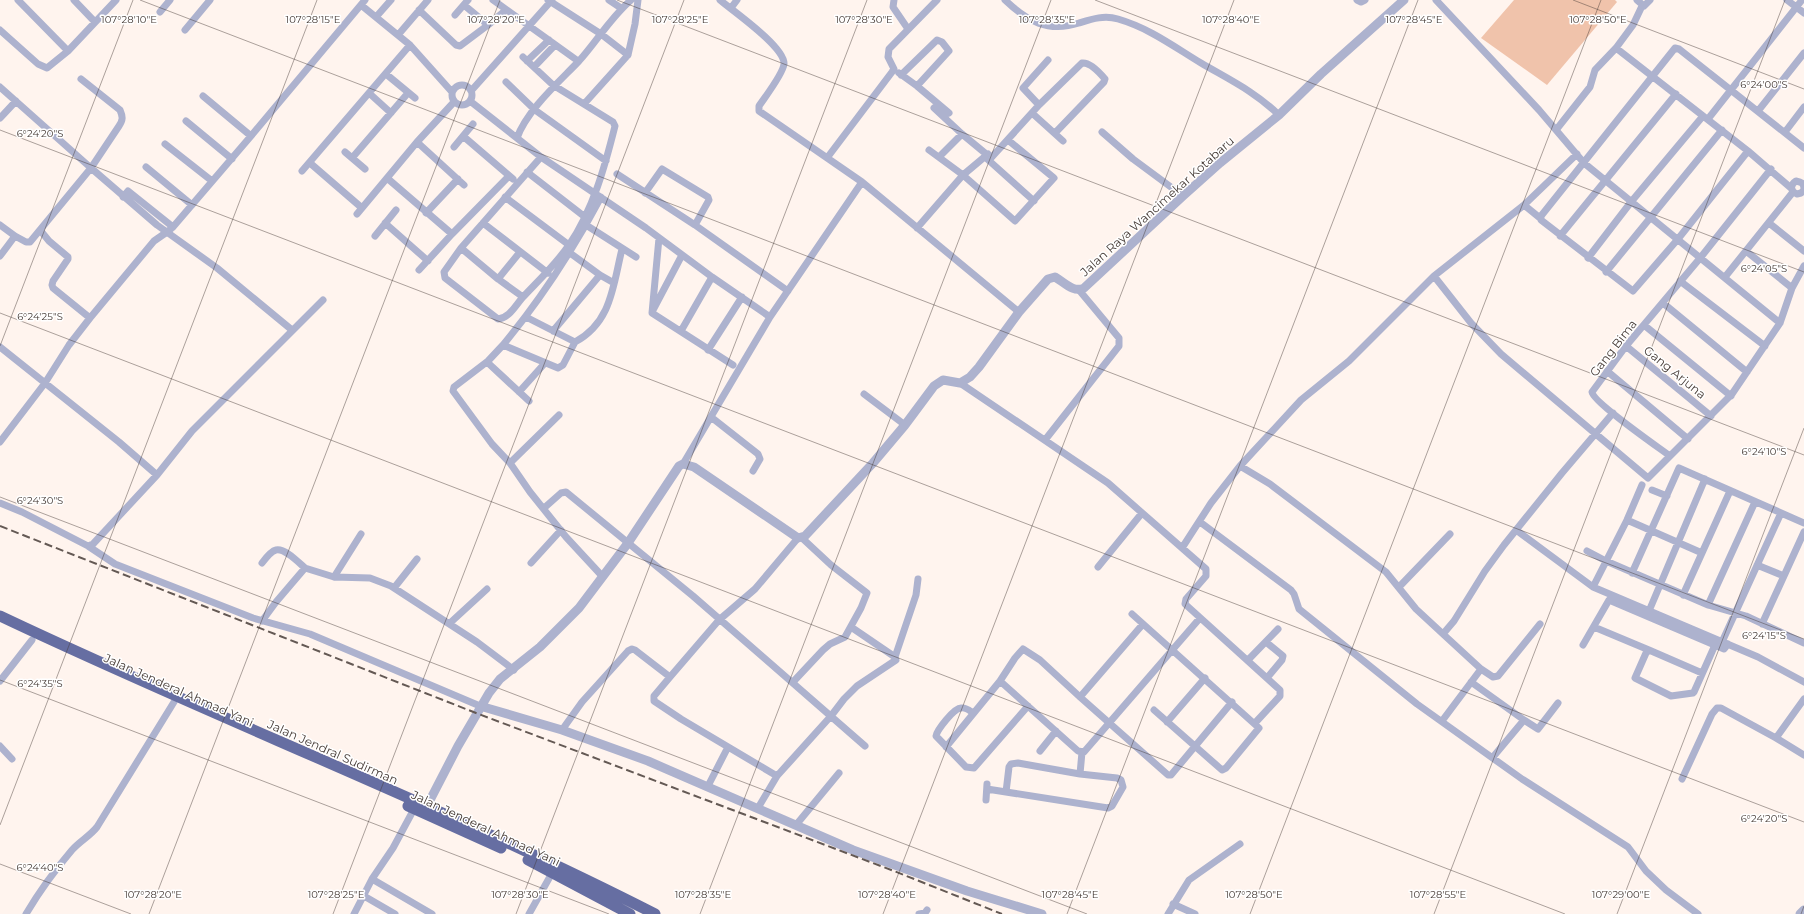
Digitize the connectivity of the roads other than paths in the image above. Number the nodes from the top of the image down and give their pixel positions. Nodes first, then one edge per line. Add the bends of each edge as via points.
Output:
1 (18, 0) edge
2 (74, 0) edge
3 (116, 0) edge
4 (170, 0) edge
5 (210, 0) edge
6 (391, 0) edge
7 (428, 0) edge
8 (492, 0) edge
9 (550, 0) edge
10 (609, 0) edge
11 (631, 0) edge
12 (638, 0) edge
13 (720, 0) edge
14 (737, 0) edge
15 (894, 0) edge
16 (937, 0) edge
17 (1005, 0) edge
18 (1357, 0) edge
19 (1365, 0) edge
20 (1404, 0) edge
21 (1436, 0) edge
22 (1650, 0) edge
23 (1787, 0) edge
24 (1802, 0) edge
25 (363, 2) edge
26 (466, 2) edge
27 (1640, 3) edge
28 (1796, 7) junction
29 (621, 8) junction
30 (730, 8) junction
31 (419, 10) junction
32 (506, 10) junction
33 (160, 12) dead end
34 (1804, 13) edge
35 (455, 15) dead end
36 (376, 17) junction
37 (95, 22) junction
38 (488, 26) junction
39 (530, 26) junction
40 (908, 29) junction
41 (0, 30) edge
42 (185, 30) dead end
43 (601, 34) junction
44 (398, 35) junction
45 (549, 40) junction
46 (410, 45) junction
47 (555, 45) junction
48 (1616, 48) junction
49 (68, 51) junction
50 (1804, 53) edge
51 (628, 55) junction
52 (1048, 60) dead end
53 (578, 61) junction
54 (534, 67) junction
55 (894, 69) junction
56 (386, 74) junction
57 (901, 75) junction
58 (1653, 76) junction
59 (81, 79) dead end
60 (506, 82) dead end
61 (553, 85) junction
62 (917, 86) junction
63 (0, 87) edge
64 (1731, 90) junction
65 (370, 92) junction
66 (452, 92) junction
67 (471, 92) junction
68 (408, 93) junction
69 (1676, 94) junction
70 (203, 96) dead end
71 (415, 98) dead end
72 (16, 101) junction
73 (470, 101) junction
74 (454, 102) junction
75 (584, 104) junction
76 (1039, 105) junction
77 (1804, 107) edge
78 (934, 108) dead end
79 (535, 110) junction
80 (1758, 111) junction
81 (391, 112) junction
82 (1032, 113) junction
83 (949, 114) dead end
84 (1279, 116) junction
85 (0, 118) edge
86 (1705, 118) junction
87 (186, 121) dead end
88 (473, 124) dead end
89 (1556, 130) junction
90 (1722, 130) junction
91 (1102, 132) dead end
92 (1785, 132) junction
93 (1055, 133) junction
94 (962, 134) junction
95 (251, 136) junction
96 (463, 136) junction
97 (518, 138) junction
98 (1008, 140) junction
99 (1063, 141) dead end
100 (417, 142) junction
101 (165, 144) dead end
102 (454, 147) dead end
103 (1804, 148) edge
104 (929, 150) dead end
105 (1748, 151) junction
106 (345, 152) dead end
107 (1577, 154) junction
108 (987, 156) junction
109 (541, 157) junction
110 (939, 157) junction
111 (352, 158) junction
112 (827, 158) junction
113 (232, 159) junction
114 (606, 161) junction
115 (310, 163) junction
116 (1584, 163) junction
117 (91, 168) junction
118 (146, 168) dead end
119 (366, 169) dead end
120 (1771, 170) junction
121 (302, 171) dead end
122 (527, 172) junction
123 (617, 174) dead end
124 (963, 175) junction
125 (387, 178) junction
126 (458, 180) junction
127 (1605, 180) junction
128 (212, 181) junction
129 (862, 182) junction
130 (464, 185) dead end
131 (1803, 188) edge
132 (1792, 190) junction
133 (594, 192) junction
134 (645, 193) junction
135 (1183, 196) junction
136 (505, 197) junction
137 (601, 197) junction
138 (1034, 202) junction
139 (1631, 202) junction
140 (192, 205) junction
141 (1524, 205) junction
142 (362, 208) junction
143 (396, 210) dead end
144 (426, 213) junction
145 (357, 214) dead end
146 (585, 217) junction
147 (1650, 217) junction
148 (1540, 218) junction
149 (385, 223) junction
150 (483, 223) junction
151 (1769, 223) junction
152 (0, 225) edge
153 (586, 225) junction
154 (694, 225) junction
155 (917, 228) junction
156 (40, 230) junction
157 (170, 230) junction
158 (452, 234) junction
159 (15, 236) junction
160 (375, 236) dead end
161 (1560, 236) junction
162 (659, 238) junction
163 (1678, 239) junction
164 (569, 245) junction
165 (461, 248) junction
166 (622, 249) junction
167 (1746, 251) junction
168 (1804, 251) edge
169 (520, 252) junction
170 (570, 253) junction
171 (682, 255) junction
172 (0, 256) edge
173 (636, 257) dead end
174 (1588, 258) junction
175 (1701, 258) junction
176 (428, 261) junction
177 (1804, 266) edge
178 (419, 270) dead end
179 (1606, 272) junction
180 (548, 273) junction
181 (600, 275) junction
182 (712, 276) junction
183 (1434, 276) junction
184 (1725, 277) junction
185 (498, 279) junction
186 (1680, 281) junction
187 (614, 283) junction
188 (1792, 288) junction
189 (1079, 290) junction
190 (788, 291) junction
191 (523, 296) junction
192 (742, 297) junction
193 (322, 300) dead end
194 (1662, 303) junction
195 (1020, 312) junction
196 (652, 313) junction
197 (526, 317) junction
198 (770, 317) junction
199 (90, 318) junction
200 (1780, 323) junction
201 (1644, 325) junction
202 (292, 330) junction
203 (553, 330) junction
204 (681, 331) junction
205 (575, 342) junction
206 (503, 345) junction
207 (1626, 346) junction
208 (1765, 346) junction
209 (0, 347) edge
210 (708, 350) junction
211 (486, 362) junction
212 (545, 363) junction
213 (733, 365) dead end
214 (1606, 371) junction
215 (1747, 372) junction
216 (45, 383) junction
217 (960, 383) junction
218 (519, 392) junction
219 (864, 394) dead end
220 (1731, 396) junction
221 (529, 401) dead end
222 (1613, 413) junction
223 (559, 415) dead end
224 (1711, 416) junction
225 (711, 418) junction
226 (905, 425) junction
227 (1596, 435) junction
228 (1688, 439) junction
229 (1045, 440) junction
230 (0, 442) edge
231 (1670, 456) junction
232 (510, 464) junction
233 (683, 464) junction
234 (1240, 466) junction
235 (753, 471) dead end
236 (157, 474) junction
237 (1705, 479) junction
238 (1642, 485) dead end
239 (1652, 490) dead end
240 (1730, 491) junction
241 (1667, 496) junction
242 (1755, 502) junction
243 (0, 503) edge
244 (544, 508) junction
245 (1142, 512) junction
246 (1781, 513) junction
247 (1627, 520) junction
248 (1200, 522) junction
249 (1804, 523) edge
250 (561, 530) junction
251 (1516, 530) junction
252 (1651, 530) junction
253 (1804, 532) edge
254 (361, 534) dead end
255 (1450, 534) dead end
256 (800, 538) junction
257 (628, 542) junction
258 (1677, 542) junction
259 (88, 546) junction
260 (1182, 548) junction
261 (1587, 550) dead end
262 (1702, 553) junction
263 (417, 559) dead end
264 (1606, 560) junction
265 (262, 563) dead end
266 (531, 563) dead end
267 (1757, 564) junction
268 (1098, 567) dead end
269 (305, 568) junction
270 (1632, 573) junction
271 (1784, 576) junction
272 (334, 577) junction
273 (603, 577) junction
274 (918, 579) dead end
275 (1659, 584) junction
276 (1399, 587) junction
277 (1593, 587) junction
278 (394, 588) junction
279 (487, 588) dead end
280 (1683, 595) junction
281 (1708, 605) junction
282 (1649, 611) junction
283 (1132, 614) dead end
284 (1735, 614) junction
285 (0, 616) edge
286 (1200, 618) junction
287 (262, 620) junction
288 (720, 620) junction
289 (450, 623) junction
290 (0, 624) edge
291 (1143, 624) junction
292 (1540, 624) dead end
293 (1762, 624) junction
294 (1594, 627) junction
295 (851, 628) junction
296 (1278, 629) dead end
297 (1443, 634) junction
298 (32, 640) junction
299 (1266, 642) junction
300 (1725, 643) junction
301 (1804, 643) edge
302 (1583, 645) dead end
303 (1715, 645) junction
304 (1172, 650) junction
305 (1649, 650) junction
306 (895, 657) junction
307 (1248, 660) junction
308 (1481, 669) junction
309 (514, 670) junction
310 (1702, 672) junction
311 (670, 677) junction
312 (1205, 678) junction
313 (1267, 678) junction
314 (0, 681) edge
315 (1000, 681) junction
316 (793, 682) junction
317 (1471, 682) junction
318 (1804, 682) edge
319 (1080, 697) junction
320 (1804, 699) edge
321 (174, 702) junction
322 (1232, 702) junction
323 (1558, 702) dead end
324 (480, 706) junction
325 (1028, 706) junction
326 (1154, 710) dead end
327 (973, 713) junction
328 (831, 716) junction
329 (1524, 720) junction
330 (1442, 721) junction
331 (1167, 722) junction
332 (1109, 723) junction
333 (1255, 723) junction
334 (562, 730) junction
335 (1056, 731) junction
336 (1776, 738) junction
337 (0, 746) edge
338 (865, 746) dead end
339 (1194, 746) junction
340 (728, 747) junction
341 (946, 747) junction
342 (1040, 751) dead end
343 (1082, 752) junction
344 (1804, 755) edge
345 (1493, 757) junction
346 (12, 759) dead end
347 (838, 773) dead end
348 (1080, 774) junction
349 (777, 776) junction
350 (1682, 779) dead end
351 (708, 786) junction
352 (1006, 792) junction
353 (986, 800) dead end
354 (427, 806) junction
355 (758, 808) junction
356 (414, 809) junction
357 (796, 825) junction
358 (1240, 844) dead end
359 (552, 873) junction
360 (372, 879) junction
361 (364, 896) junction
362 (1173, 904) junction
363 (927, 910) dead end
364 (1804, 910) edge
365 (626, 913) edge
366 (26, 914) edge
367 (354, 914) edge
368 (395, 914) edge
369 (432, 914) edge
370 (529, 914) edge
371 (655, 914) edge
372 (918, 914) edge
373 (1042, 914) edge
374 (1168, 914) edge
375 (1195, 914) edge
376 (1698, 914) edge
377 (1801, 914) edge

1 - 49 street
2 - 37 street
3 - 37 street
4 - 33 street
5 - 42 street
6 - 36 street
7 - 31 street
8 - 32 street
9 - 39 street
9 - 43 street
10 - 29 street
11 - 29 street
12 - 51 street
13 - 30 street
14 - 30 street
15 - 40 street via 893,7
16 - 40 street
17 - 84 street via 1017,11 1045,26 1077,24 1106,17 1135,25 1158,35 1228,77 1265,102
18 - 19 street
20 - 84 street, Jalan Raya Wancimekar Kotabaru via 1321,74
21 - 89 street
22 - 27 street via 1645,6
23 - 28 street
24 - 28 street
25 - 36 street
25 - 95 street
26 - 35 street
26 - 38 street
27 - 48 street via 1633,25
28 - 34 street
28 - 64 street
29 - 43 street
30 - 112 street via 760,32 783,57 784,65 759,106 759,111
31 - 38 street via 458,46 462,46
31 - 44 street
32 - 38 street
32 - 39 street
36 - 44 street
37 - 49 street
39 - 45 street
39 - 67 street
40 - 55 street via 889,49 888,57
41 - 49 street via 43,67 50,67
43 - 51 street
43 - 53 street
44 - 46 street
45 - 47 street
45 - 54 street via 525,59
46 - 56 street
46 - 66 street
47 - 53 street
47 - 54 street
48 - 58 street
48 - 89 street via 1594,70 1590,87
50 - 80 street
51 - 75 street
52 - 76 street via 1023,88
53 - 61 street
54 - 61 street
55 - 57 street
55 - 112 street
56 - 65 street
56 - 68 street
57 - 62 street
57 - 62 street via 939,40 949,51
58 - 64 street via 1677,48
58 - 69 street
58 - 116 street
59 - 117 street via 120,110 123,116
60 - 79 street
61 - 75 street
61 - 79 street
62 - 83 street
63 - 72 street
64 - 80 street
64 - 86 street
65 - 81 street
65 - 115 street
66 - 67 street via 461,85 466,86
66 - 74 street
67 - 73 street
68 - 71 street
68 - 81 street
69 - 86 street
69 - 127 street
70 - 95 street
72 - 85 street
72 - 117 street
73 - 74 street via 462,105
73 - 97 street
74 - 100 street
75 - 114 street via 614,124
76 - 82 street
76 - 93 street via 1082,63 1089,64 1105,79
77 - 92 street
78 - 94 street
79 - 97 street via 525,122
79 - 114 street
80 - 92 street
81 - 111 street
82 - 93 street
82 - 98 street
84 - 135 street, Jalan Raya Wancimekar Kotabaru
86 - 90 street
86 - 139 street
87 - 113 street
88 - 96 street
89 - 107 street
90 - 105 street
90 - 147 street
91 - 135 street
92 - 103 street
93 - 99 street
94 - 108 street
94 - 110 street
95 - 113 street
96 - 102 street
96 - 158 street via 511,178
97 - 109 street
98 - 108 street via 992,158
98 - 138 street via 1054,178
100 - 125 street
100 - 126 street
101 - 128 street
104 - 110 street
105 - 120 street
105 - 163 street
106 - 111 street
107 - 116 street
107 - 141 street
108 - 124 street
108 - 138 street
109 - 122 street
109 - 133 street
110 - 124 street
111 - 119 street
112 - 129 street
113 - 128 street
114 - 133 street
115 - 121 street
115 - 142 street
116 - 127 street
116 - 148 street
117 - 156 street
117 - 157 street via 123,196
118 - 140 street
120 - 132 street
120 - 175 street, Gang Bima
122 - 136 street
122 - 146 street
123 - 134 street
124 - 138 street via 1013,221
124 - 155 street
125 - 142 street
125 - 144 street
126 - 130 street
126 - 144 street
127 - 139 street
127 - 161 street
128 - 140 street
129 - 155 street
129 - 190 street
131 - 132 street via 1797,194
131 - 132 street via 1796,181 1792,184
132 - 151 street
133 - 137 street
133 - 146 street
134 - 154 street
134 - 154 street via 662,169 708,197 709,200
135 - 189 street, Jalan Raya Wancimekar Kotabaru via 1102,273
136 - 150 street
136 - 164 street
137 - 153 street
137 - 162 street
139 - 147 street
139 - 174 street
140 - 157 street
141 - 148 street
141 - 183 street
142 - 145 street
143 - 149 street
144 - 158 street
146 - 164 street
147 - 163 street
147 - 179 street
148 - 161 street
149 - 160 street
149 - 176 street
150 - 165 street
150 - 169 street
151 - 167 street
151 - 168 street
152 - 159 street
153 - 166 street
153 - 170 street
154 - 190 street
155 - 195 street
156 - 159 street via 28,243
156 - 199 street via 68,257 53,281 53,288
157 - 199 street via 154,241
157 - 202 street
158 - 176 street
159 - 172 street
161 - 174 street
162 - 171 street
162 - 196 street
163 - 175 street
163 - 179 street via 1633,291
164 - 180 street
165 - 185 street
165 - 191 street via 443,275 498,319 506,317
166 - 173 street
166 - 187 street
167 - 184 street
167 - 188 street
169 - 180 street
169 - 185 street
170 - 181 street
170 - 197 street
171 - 182 street
171 - 196 street
174 - 179 street
175 - 184 street
175 - 186 street, Gang Bima
176 - 178 street
177 - 188 street
180 - 191 street
181 - 187 street
181 - 203 street
182 - 192 street
182 - 204 street
183 - 227 street via 1471,323 1501,354
183 - 234 street via 1348,362 1301,400
184 - 200 street
185 - 191 street
186 - 194 street, Gang Bima
186 - 208 street
187 - 205 street via 609,306 599,324
188 - 200 street
189 - 195 street, Jalan Raya Wancimekar Kotabaru via 1056,277 1050,278
189 - 229 street via 1118,338 1119,346
190 - 198 street
192 - 198 street
192 - 210 street
193 - 202 street
194 - 201 street, Gang Bima
194 - 215 street
195 - 217 street, Jalan Raya Wancimekar Kotabaru via 979,367
196 - 204 street
197 - 203 street
197 - 206 street
198 - 225 street
199 - 216 street
200 - 208 street
201 - 207 street, Gang Bima
201 - 220 street
202 - 236 street via 192,431
203 - 205 street
204 - 210 street
205 - 212 street via 560,367
206 - 211 street
206 - 212 street
207 - 214 street, Gang Bima
207 - 224 street, Gang Arjuna
208 - 215 street
209 - 216 street
210 - 213 street
211 - 218 street
211 - 232 street via 456,385 453,391
212 - 218 street
214 - 222 street, Gang Bima via 1592,394
214 - 228 street
215 - 220 street
216 - 230 street
216 - 236 street
217 - 226 street via 948,380 939,382
217 - 229 street
218 - 221 street
219 - 226 street
220 - 224 street
222 - 227 street
222 - 231 street, Gang Bima
223 - 232 street
224 - 228 street
225 - 233 street
225 - 235 street via 758,454 760,459
226 - 256 street via 806,536
227 - 231 street via 1648,478
227 - 251 street
228 - 231 street
229 - 245 street via 1108,483
232 - 244 street
233 - 256 street via 694,467
233 - 257 street via 679,466
234 - 248 street via 1211,503
234 - 276 street via 1270,484 1358,550 1386,572
236 - 259 street via 93,544
237 - 240 street
237 - 241 street via 1679,468
237 - 258 street
238 - 247 street
239 - 241 street
240 - 242 street
240 - 262 street
241 - 252 street
242 - 246 street
242 - 281 street
243 - 259 street
244 - 250 street
244 - 257 street via 561,493 566,492
245 - 260 street
245 - 268 street
246 - 249 street
246 - 267 street
247 - 252 street
247 - 264 street
248 - 260 street
248 - 330 street via 1291,590 1299,609
250 - 266 street
250 - 273 street
251 - 277 street
251 - 297 street
252 - 258 street
252 - 270 street
253 - 271 street
254 - 272 street
255 - 276 street
256 - 288 street via 755,589
256 - 295 street via 831,565 866,590
257 - 273 street
257 - 288 street
258 - 262 street
258 - 275 street
259 - 287 street via 115,564
260 - 286 street via 1207,572 1185,602 1186,606
261 - 264 street
262 - 280 street
263 - 278 street
264 - 270 street
264 - 277 street
265 - 269 street via 274,550 278,550
267 - 271 street
267 - 284 street
269 - 272 street
269 - 287 street
270 - 275 street
271 - 293 street
272 - 278 street via 370,578
273 - 309 street via 561,627
274 - 306 street via 916,595
275 - 280 street
275 - 282 street
276 - 297 street via 1416,609
277 - 282 street
278 - 289 street
279 - 289 street
280 - 281 street
281 - 284 street
282 - 300 street
283 - 291 street
284 - 293 street
284 - 300 street
285 - 354 highway, Jalan Jendral Sudirman via 197,706
286 - 304 street
286 - 307 street
287 - 324 street via 310,634
288 - 311 street
288 - 316 street
289 - 309 street
290 - 298 highway, Jalan Jenderal Ahmad Yani
291 - 304 street
291 - 319 street
292 - 308 street via 1498,676 1493,677
293 - 301 street
294 - 302 street
294 - 303 street via 1609,600
294 - 305 street
295 - 306 street
295 - 316 street via 845,637 823,650
296 - 299 street
297 - 308 street
298 - 314 street
298 - 321 highway, Jalan Jenderal Ahmad Yani
299 - 307 street
299 - 313 street via 1283,656
300 - 303 street via 1724,649
300 - 318 street via 1758,657
303 - 310 street
304 - 312 street
304 - 332 street
305 - 310 street
305 - 310 street via 1635,678 1671,696 1693,693
306 - 328 street via 895,662 851,691
307 - 313 street
308 - 317 street
309 - 324 street via 500,679
311 - 334 street via 632,649 582,702
311 - 340 street via 654,696 654,701
312 - 322 street
312 - 331 street
313 - 333 street via 1280,690 1280,696
315 - 319 street via 1023,649 1040,660
315 - 325 street
315 - 327 street
316 - 328 street
317 - 329 street
317 - 330 street
319 - 332 street
320 - 336 street
321 - 356 highway, Jalan Jenderal Ahmad Yani
321 - 366 street via 97,827 62,862
322 - 333 street
322 - 339 street
323 - 329 street via 1538,729
324 - 334 street
324 - 354 street
325 - 335 street
325 - 341 street via 974,768 966,767
326 - 331 street
327 - 341 street
327 - 341 street via 961,708 949,717 937,732 936,736
328 - 338 street
328 - 349 street
329 - 345 street
330 - 345 street
331 - 339 street
332 - 339 street via 1168,775 1171,775
332 - 343 street
333 - 339 street via 1259,730 1224,770 1219,769
334 - 351 street
335 - 342 street
335 - 343 street
336 - 344 street
336 - 350 street via 1721,708 1715,709
337 - 346 street
340 - 349 street
340 - 351 street
343 - 348 street
345 - 376 street via 1628,847 1646,871
347 - 357 street
348 - 352 street via 1011,764
348 - 352 street via 1121,780 1123,787 1112,806 1108,808
349 - 355 street
351 - 355 street
352 - 353 street via 987,787
354 - 371 highway, Jalan Jendral Sudirman via 597,884
355 - 357 street
356 - 359 highway, Jalan Jenderal Ahmad Yani
356 - 360 street via 393,848
357 - 373 street via 912,872
358 - 362 street via 1188,880
359 - 365 highway, Jalan Jenderal Ahmad Yani
359 - 370 street
360 - 361 street
360 - 369 street
361 - 367 street
361 - 368 street
362 - 374 street
362 - 375 street
363 - 372 street
364 - 377 street

